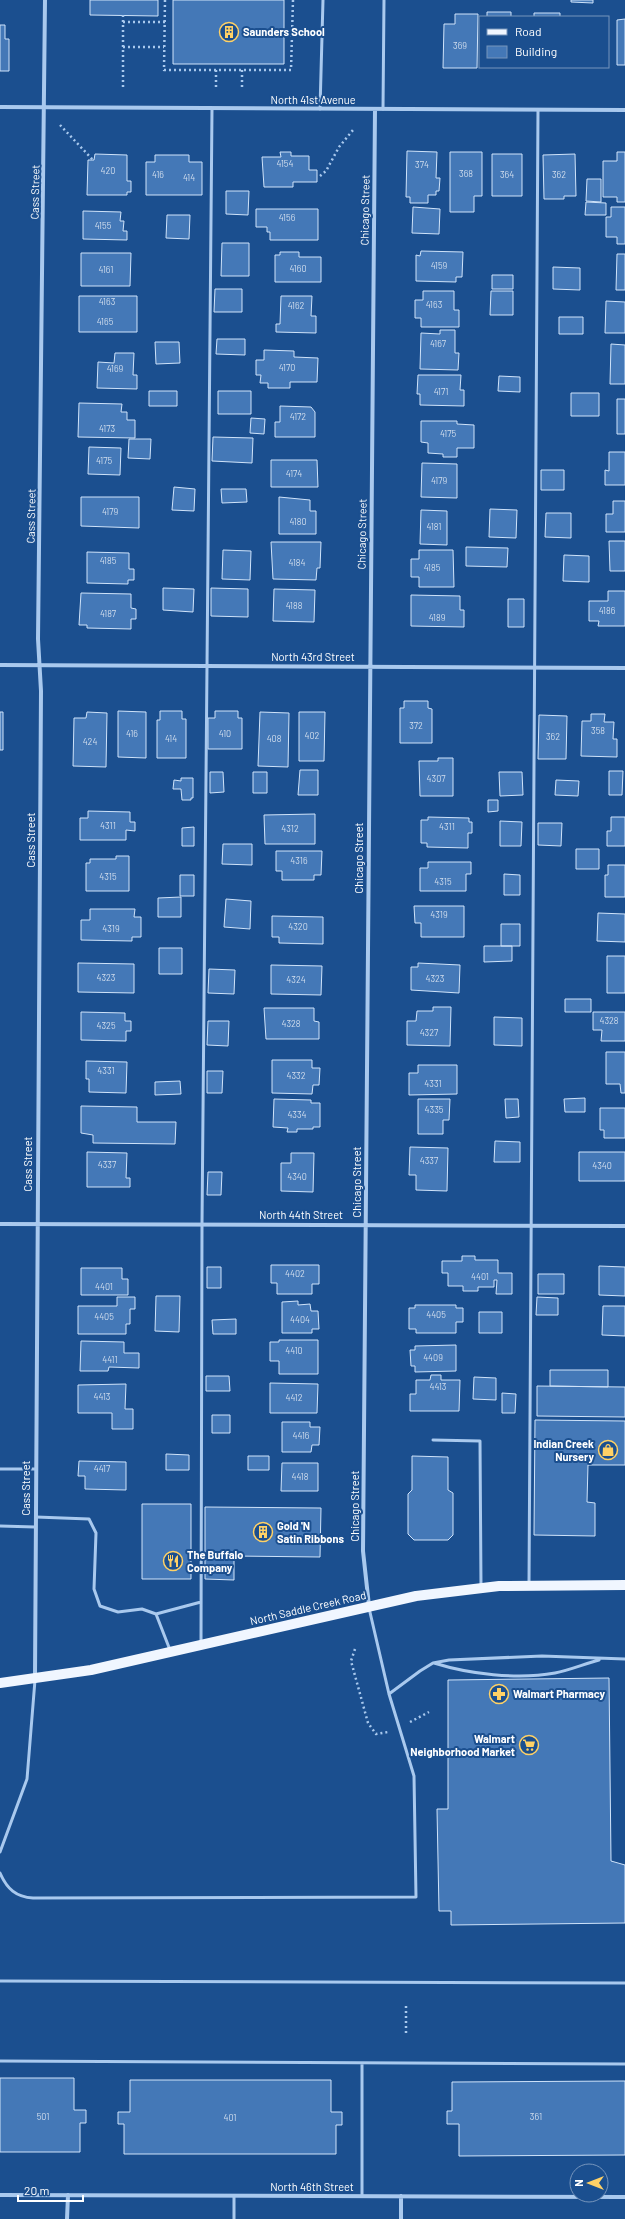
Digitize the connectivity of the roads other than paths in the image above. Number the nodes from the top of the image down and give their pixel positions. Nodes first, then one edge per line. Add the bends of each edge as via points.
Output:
1 (45, 0) edge
2 (323, 0) edge
3 (384, 0) edge
4 (0, 108) edge
5 (46, 108) junction
6 (212, 108) junction
7 (320, 109) junction
8 (375, 109) junction
9 (383, 109) junction
10 (538, 110) junction
11 (625, 110) edge
12 (0, 665) edge
13 (40, 665) junction
14 (207, 665) junction
15 (370, 666) junction
16 (536, 667) junction
17 (625, 668) edge
18 (0, 1224) edge
19 (37, 1224) junction
20 (202, 1224) junction
21 (366, 1224) junction
22 (531, 1225) junction
23 (625, 1226) edge
24 (433, 1440) dead end
25 (0, 1469) edge
26 (36, 1469) junction
27 (35, 1517) junction
28 (0, 1526) edge
29 (35, 1527) junction
30 (529, 1585) junction
31 (625, 1585) edge
32 (481, 1588) junction
33 (201, 1602) junction
34 (369, 1606) junction
35 (156, 1614) junction
36 (201, 1645) junction
37 (170, 1652) junction
38 (602, 1659) junction
39 (625, 1659) edge
40 (433, 1663) junction
41 (35, 1680) junction
42 (0, 1683) edge
43 (389, 1694) junction
44 (0, 1852) edge
45 (0, 1874) edge
46 (0, 1981) edge
47 (625, 1983) edge
48 (0, 2061) edge
49 (362, 2063) junction
50 (625, 2064) edge
51 (0, 2195) edge
52 (68, 2195) junction
53 (234, 2196) junction
54 (362, 2196) junction
55 (401, 2196) junction
56 (625, 2197) edge
57 (68, 2219) edge
58 (234, 2219) edge
59 (401, 2219) edge

1 - 5 street, Cass Street
2 - 7 lane
3 - 9 lane
4 - 5 street, North 41st Avenue
5 - 6 street, North 41st Avenue
5 - 13 street, Cass Street via 38,639
6 - 7 street, North 41st Avenue
6 - 14 lane
7 - 8 street, North 41st Avenue
8 - 9 street, North 41st Avenue
8 - 15 street, Chicago Street
9 - 10 street, North 41st Avenue
10 - 11 street, North 41st Avenue
10 - 16 lane
12 - 13 street, North 43rd Street
13 - 14 street, North 43rd Street
13 - 19 street, Cass Street
14 - 15 street, North 43rd Street
14 - 20 lane
15 - 16 street, North 43rd Street
15 - 21 street, Chicago Street
16 - 17 street, North 43rd Street
16 - 22 lane
18 - 19 street, North 44th Street
19 - 20 street, North 44th Street
19 - 26 street, Cass Street
20 - 21 street, North 44th Street
20 - 33 lane
21 - 22 street, North 44th Street
21 - 34 street, Chicago Street via 363,1560
22 - 23 street, North 44th Street
22 - 30 lane
24 - 32 lane via 480,1441
25 - 26 lane
26 - 27 street, Cass Street
27 - 29 street, Cass Street
27 - 35 lane via 89,1519 96,1533 94,1590 100,1606 118,1612 142,1609
28 - 29 lane
29 - 41 street, Cass Street
30 - 31 main road, North Saddle Creek Road
30 - 32 main road, North Saddle Creek Road
32 - 34 main road, North Saddle Creek Road via 410,1597
33 - 35 lane
33 - 36 lane
34 - 36 main road, North Saddle Creek Road
34 - 43 lane
35 - 37 lane
36 - 37 main road, North Saddle Creek Road
37 - 41 main road, North Saddle Creek Road
38 - 39 lane
38 - 40 lane via 542,1656 462,1659
38 - 40 lane via 559,1672 540,1674 478,1674
40 - 43 lane
41 - 42 main road, North Saddle Creek Road
41 - 44 lane via 27,1779
43 - 45 lane via 414,1776 416,1897 33,1898 19,1896 13,1892
46 - 47 lane
48 - 49 lane
49 - 50 lane
49 - 54 lane
51 - 52 street, North 46th Street
52 - 53 street, North 46th Street
52 - 57 street
53 - 54 street, North 46th Street
53 - 58 lane
54 - 55 street, North 46th Street
55 - 56 street, North 46th Street
55 - 59 street

